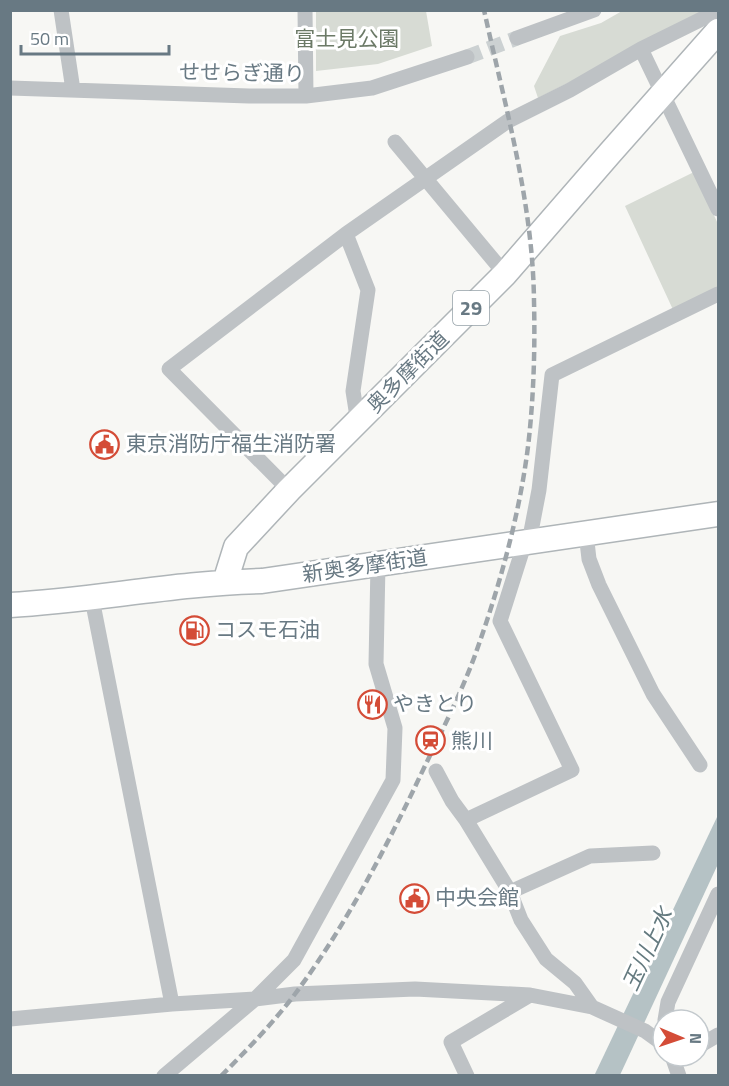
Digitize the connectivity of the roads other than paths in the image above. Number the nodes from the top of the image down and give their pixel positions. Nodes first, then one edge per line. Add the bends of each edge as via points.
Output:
1 (61, 10) edge
2 (305, 10) edge
3 (594, 10) edge
4 (718, 11) edge
5 (555, 17) edge
6 (718, 31) edge
7 (517, 38) tunnel mouth
8 (641, 49) junction
9 (467, 57) tunnel mouth
10 (10, 88) edge
11 (73, 90) junction
12 (663, 95) junction
13 (306, 96) junction
14 (395, 142) dead end
15 (425, 177) junction
16 (718, 209) edge
17 (346, 234) junction
18 (505, 274) junction
19 (718, 294) edge
20 (358, 423) junction
21 (289, 490) junction
22 (718, 514) edge
23 (586, 532) junction
24 (527, 542) junction
25 (236, 547) junction
26 (378, 564) junction
27 (225, 582) junction
28 (171, 588) junction
29 (92, 599) junction
30 (10, 605) edge
31 (700, 765) dead end
32 (436, 771) dead end
33 (466, 820) junction
34 (653, 853) dead end
35 (510, 892) junction
36 (718, 894) edge
37 (530, 994) junction
38 (255, 999) junction
39 (172, 1004) junction
40 (591, 1007) junction
41 (667, 1008) edge
42 (10, 1018) edge
43 (651, 1033) edge
44 (164, 1076) edge
45 (467, 1076) edge

1 - 11 street
2 - 13 street
3 - 5 street
4 - 8 street
5 - 7 street
6 - 12 main road, 奥多摩街道 / 29
8 - 12 street
8 - 15 street via 508,121
9 - 13 street, せせらぎ通り via 372,88
10 - 11 street, せせらぎ通り
11 - 13 street, せせらぎ通り
12 - 16 street
12 - 18 main road, 奥多摩街道 / 29
14 - 15 street
15 - 17 street
15 - 18 street
17 - 20 street via 368,290 353,391
17 - 21 street via 169,369
18 - 20 main road, 奥多摩街道 / 29
19 - 24 street via 552,375 538,490
20 - 21 main road, 奥多摩街道 / 29
21 - 25 main road, 奥多摩街道 / 29
22 - 23 main road, 新奥多摩街道
23 - 24 main road, 新奥多摩街道
23 - 31 street via 589,559 599,585 653,693
24 - 26 main road, 新奥多摩街道
24 - 33 street via 500,621 572,770
25 - 27 main road, 奥多摩街道 / 29
25 - 28 main road
26 - 27 main road, 新奥多摩街道 via 262,581
26 - 38 street via 376,664 395,729 393,780 294,960
27 - 28 main road, 新奥多摩街道
28 - 29 main road, 新奥多摩街道
29 - 30 main road, 新奥多摩街道
29 - 39 street
32 - 33 street
33 - 35 street
34 - 35 street via 590,856
35 - 40 street via 521,920 546,959 575,983
36 - 41 street
37 - 38 street via 415,989
37 - 40 street
37 - 45 street via 451,1042
38 - 39 street
38 - 44 street
39 - 42 street
40 - 43 street

